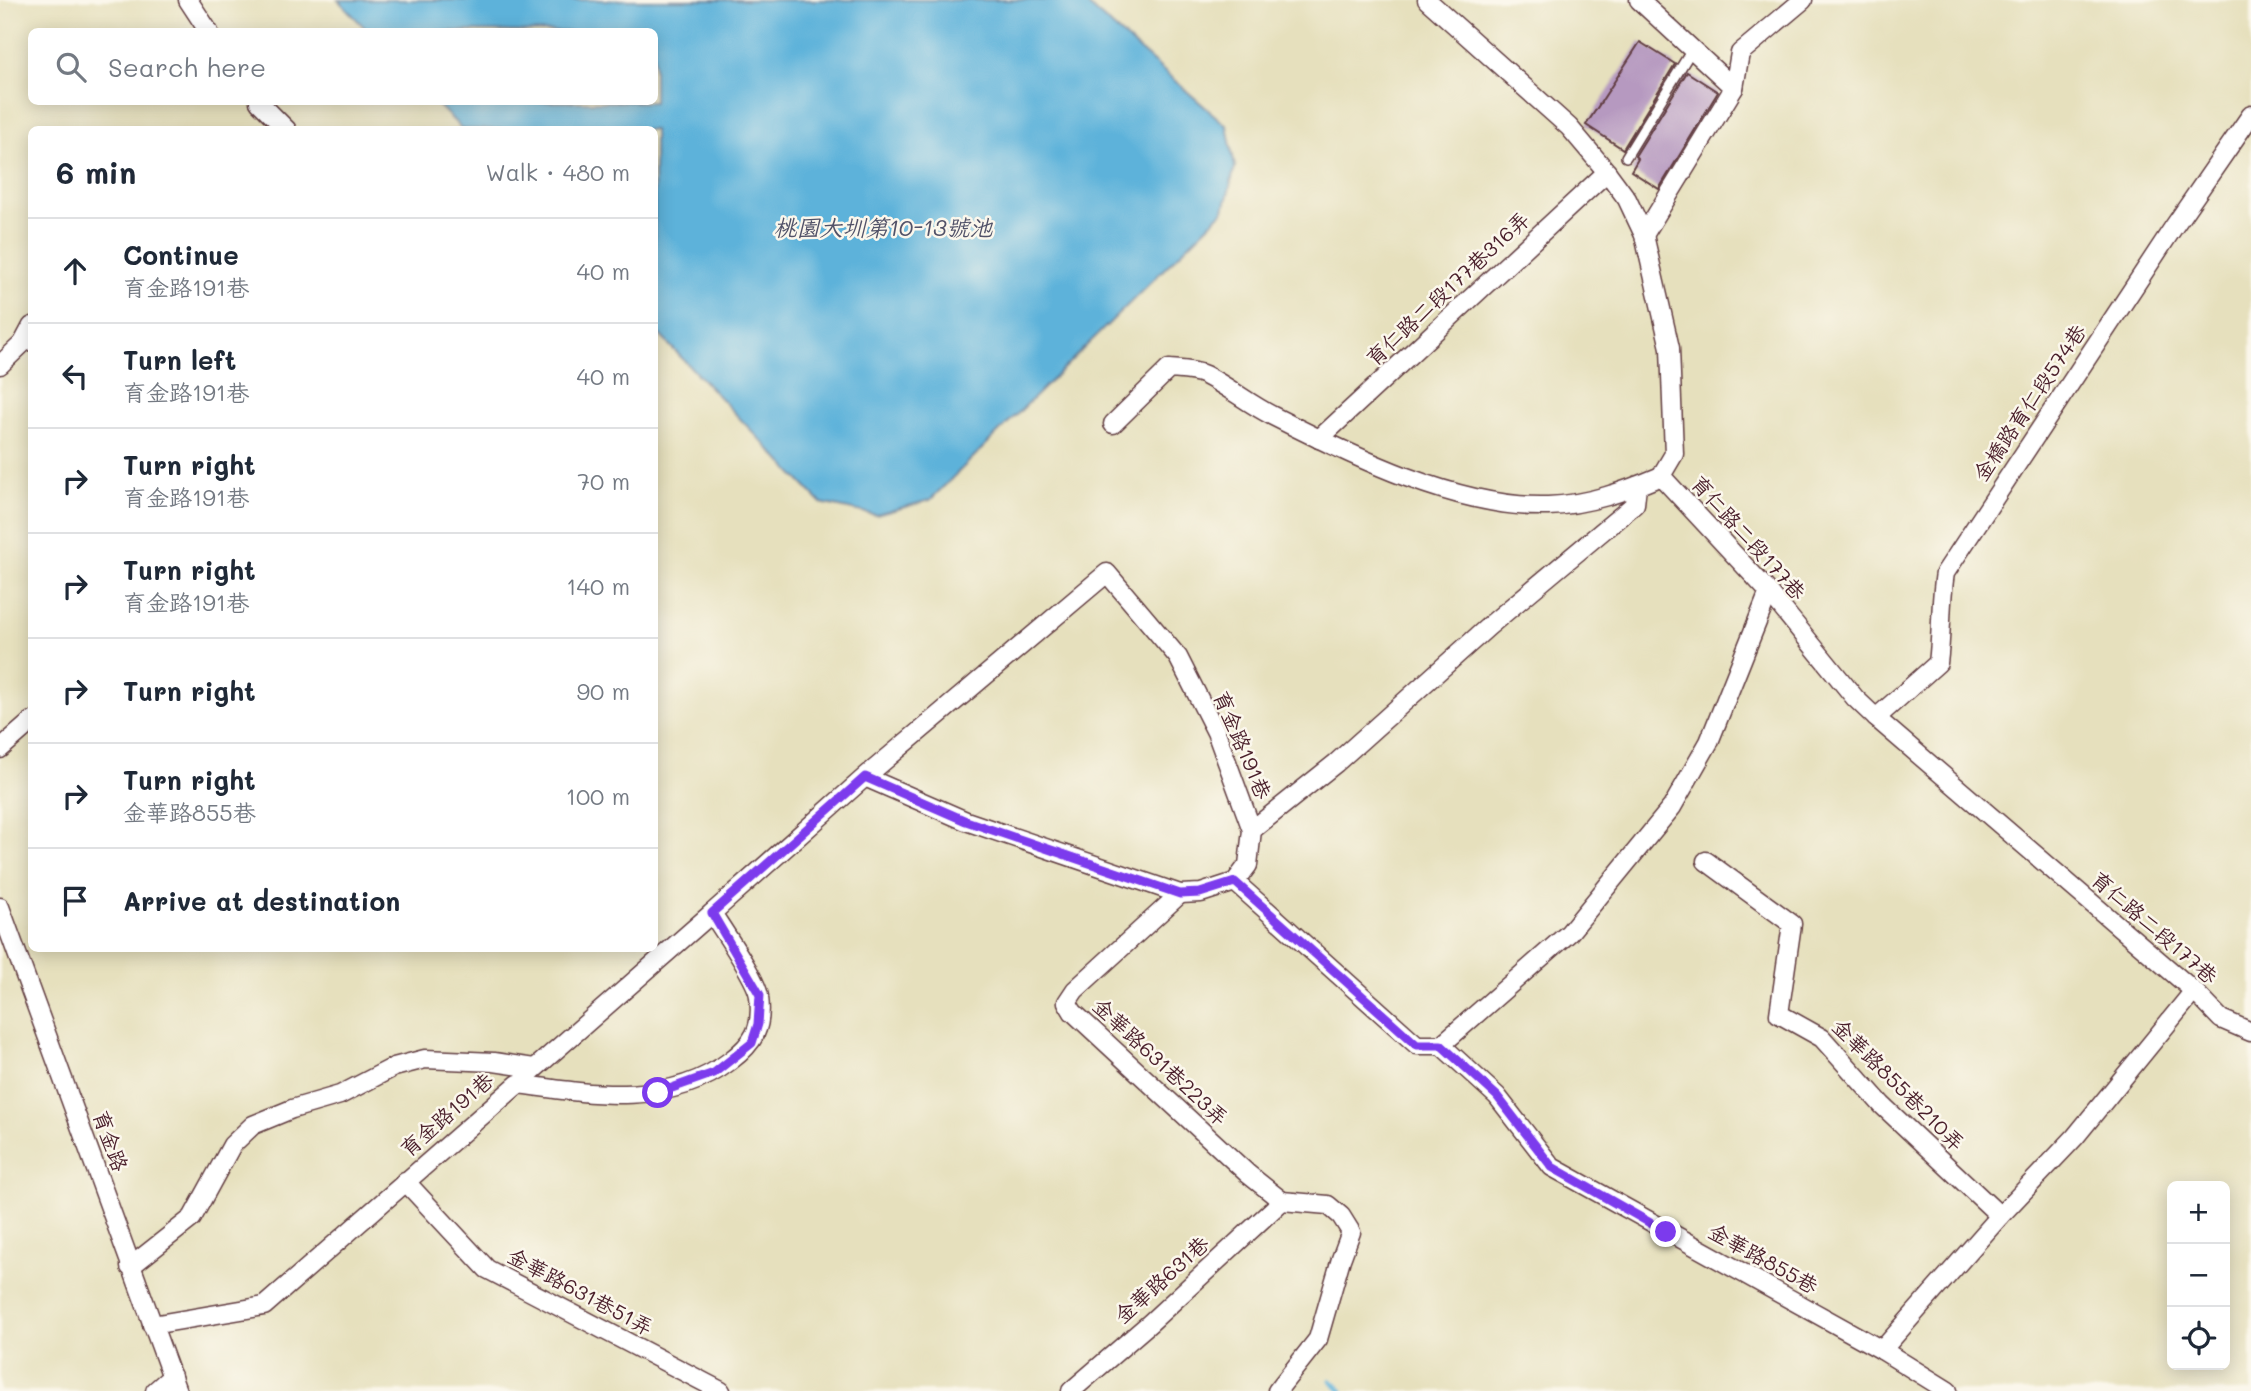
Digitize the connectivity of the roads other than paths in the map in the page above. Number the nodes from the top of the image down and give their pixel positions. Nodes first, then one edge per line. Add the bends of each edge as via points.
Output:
1 (188, 0) edge
2 (1427, 0) edge
3 (1639, 0) edge
4 (1803, 0) edge
5 (206, 28) edge
6 (1693, 48) junction
7 (1734, 88) junction
8 (262, 105) edge
9 (2251, 115) edge
10 (283, 126) edge
11 (1626, 157) dead end
12 (1607, 172) junction
13 (1644, 235) junction
14 (28, 334) edge
15 (0, 365) edge
16 (1113, 424) dead end
17 (1319, 439) junction
18 (1661, 476) junction
19 (1637, 486) junction
20 (1769, 592) junction
21 (1877, 718) junction
22 (28, 724) edge
23 (0, 749) edge
24 (865, 777) junction
25 (1252, 830) junction
26 (1706, 861) dead end
27 (1235, 882) junction
28 (1180, 894) junction
29 (0, 907) edge
30 (712, 913) junction
31 (2194, 991) junction
32 (2251, 1031) edge
33 (1441, 1045) junction
34 (534, 1068) junction
35 (518, 1084) junction
36 (405, 1181) junction
37 (1282, 1201) junction
38 (2000, 1216) junction
39 (130, 1267) junction
40 (152, 1325) junction
41 (1882, 1350) junction
42 (174, 1384) edge
43 (155, 1391) edge
44 (720, 1391) edge
45 (1071, 1391) edge
46 (1277, 1391) edge
47 (1948, 1391) edge

1 - 5 street
2 - 12 street via 1569,127
3 - 6 street
4 - 7 street via 1740,53
6 - 7 street
6 - 11 lane
7 - 13 street
8 - 10 street
9 - 21 street, 金橋路育仁段574巷 via 1945,573 1938,663
12 - 13 street via 1627,199
12 - 17 street, 育仁路二段177巷316弄
13 - 18 street via 1670,348 1674,454
14 - 15 street
16 - 17 street, 育仁路二段177巷 via 1169,369 1203,374 1252,406
17 - 19 street, 育仁路二段177巷 via 1430,485 1497,503 1549,506
18 - 19 street, 育仁路二段177巷
18 - 20 street, 育仁路二段177巷
19 - 25 street via 1635,504
20 - 21 street, 育仁路二段177巷 via 1855,698
20 - 33 street via 1709,741 1672,807 1569,933
21 - 31 street, 育仁路二段177巷
22 - 23 street
24 - 25 street, 育金路191巷 via 1107,573 1178,657 1216,732
24 - 28 street via 966,821
24 - 30 street, 育金路191巷
25 - 27 street, 育金路191巷 via 1248,865
26 - 38 street, 金華路855巷210弄 via 1792,924 1779,1014 1822,1038 1882,1105
27 - 28 street
27 - 33 street via 1417,1045
28 - 37 street, 金華路631巷223弄 via 1067,1002
29 - 39 street, 育金路
30 - 34 street
30 - 35 street, 育金路191巷 via 760,995 752,1043 714,1073 658,1093 595,1095
31 - 32 street, 育仁路二段177巷 via 2221,1019
31 - 38 street via 2075,1137
33 - 41 street, 金華路855巷 via 1497,1096 1552,1167
34 - 35 street
34 - 39 street via 425,1059 394,1067 340,1095 253,1125 232,1145 192,1218
35 - 36 street, 育金路191巷
36 - 40 street, 育金路191巷 via 264,1306
36 - 44 street, 金華路631巷51弄 via 487,1269
37 - 45 street, 金華路631巷
37 - 46 street via 1328,1205 1351,1232 1318,1339
38 - 41 street
39 - 40 street, 育金路
40 - 42 street, 育金路
41 - 47 street, 金華路855巷
42 - 43 street

